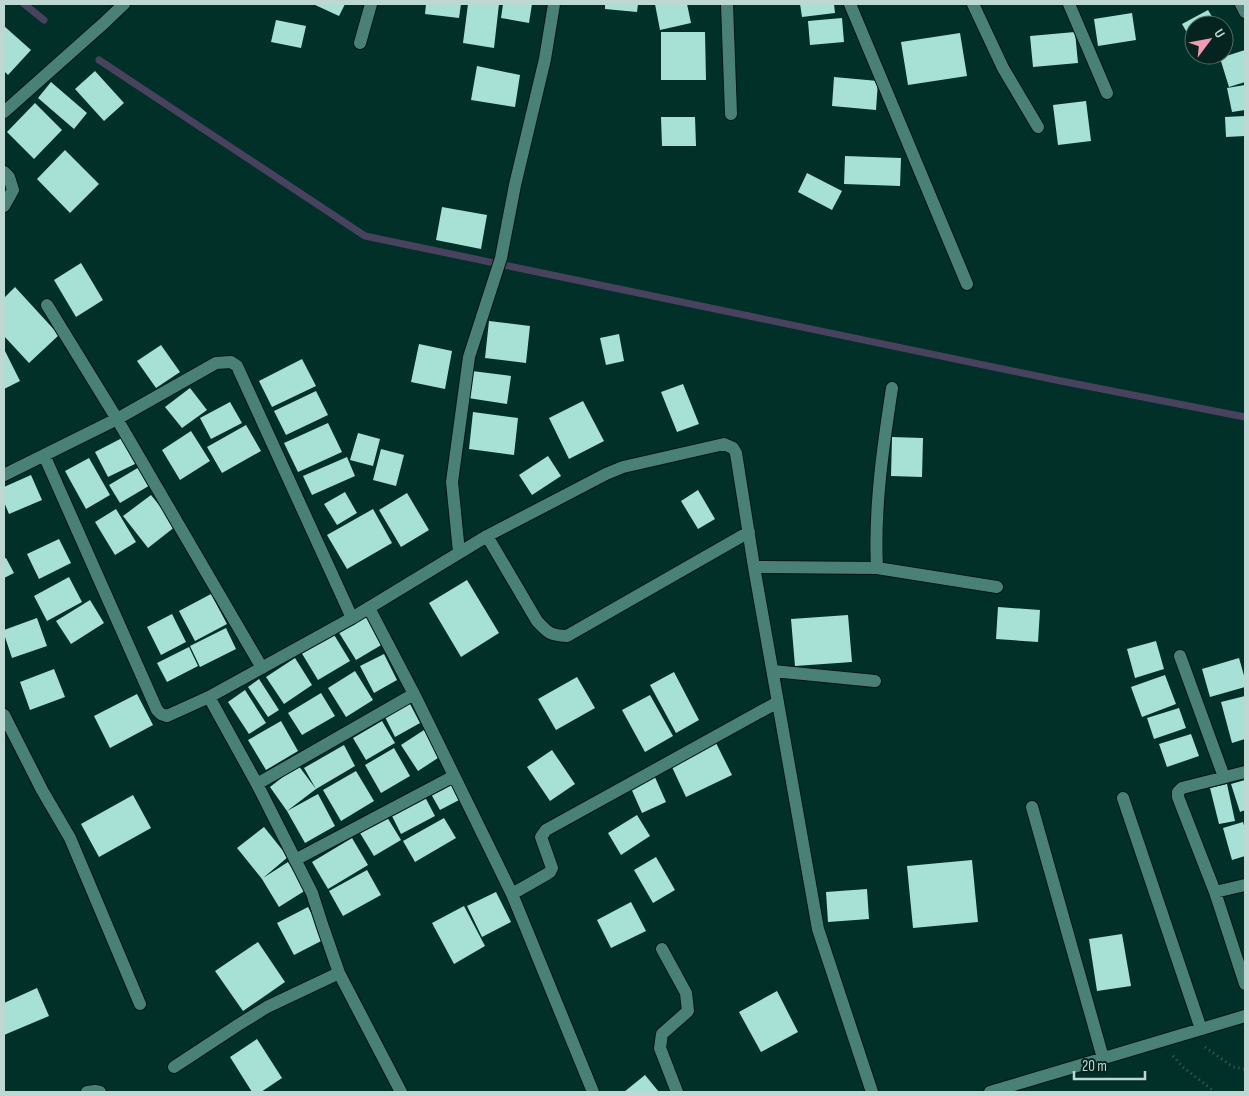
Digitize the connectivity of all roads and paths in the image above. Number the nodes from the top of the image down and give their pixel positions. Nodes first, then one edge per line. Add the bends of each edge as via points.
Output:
1 (124, 4) edge
2 (371, 4) edge
3 (554, 4) edge
4 (727, 4) edge
5 (850, 4) edge
6 (973, 4) edge
7 (1069, 4) edge
8 (1241, 4) edge
9 (1245, 12) edge
10 (360, 44) dead end
11 (1107, 94) dead end
12 (4, 112) edge
13 (731, 114) dead end
14 (1038, 127) dead end
15 (4, 172) edge
16 (4, 206) edge
17 (967, 284) dead end
18 (47, 305) dead end
19 (892, 388) dead end
20 (117, 419) junction
21 (44, 455) junction
22 (4, 475) edge
23 (749, 532) junction
24 (487, 536) junction
25 (460, 552) junction
26 (754, 567) junction
27 (876, 568) junction
28 (997, 587) dead end
29 (369, 608) junction
30 (352, 618) junction
31 (1180, 656) dead end
32 (262, 668) junction
33 (773, 672) junction
34 (875, 681) dead end
35 (414, 694) junction
36 (209, 697) junction
37 (778, 702) junction
38 (4, 714) edge
39 (1245, 772) edge
40 (454, 776) junction
41 (1224, 777) junction
42 (258, 784) junction
43 (1123, 798) dead end
44 (1032, 807) dead end
45 (295, 860) junction
46 (1245, 885) edge
47 (1215, 892) junction
48 (512, 894) junction
49 (662, 949) dead end
50 (339, 973) junction
51 (1245, 984) edge
52 (140, 1004) dead end
53 (1245, 1016) edge
54 (1201, 1029) junction
55 (1186, 1034) junction
56 (1159, 1041) junction
57 (1103, 1058) junction
58 (174, 1067) dead end
59 (1245, 1069) edge
60 (87, 1092) edge
61 (100, 1092) edge
62 (402, 1092) edge
63 (593, 1092) edge
64 (677, 1092) edge
65 (872, 1092) edge
66 (990, 1092) edge
67 (1215, 1092) edge

1 - 12 street
2 - 10 street
3 - 25 street via 501,258 469,357 452,482
4 - 13 street
5 - 17 street
6 - 14 street via 1002,68
7 - 11 street
8 - 9 street
15 - 16 street via 13,190
18 - 20 street
19 - 27 street via 881,480
20 - 21 street
20 - 30 street via 216,363 231,362 237,366
20 - 32 street
21 - 22 street
21 - 36 street via 156,710 167,716
23 - 24 street via 567,636 554,635 537,621
23 - 24 street via 736,453 724,444 623,467
23 - 26 street
24 - 25 street
25 - 29 street
26 - 27 street
26 - 33 street
27 - 28 street
29 - 30 street
29 - 35 street
30 - 32 street
31 - 41 street
32 - 36 street
33 - 34 street
33 - 37 street
35 - 40 street
35 - 42 street
36 - 42 street
37 - 48 street via 546,830 541,837 552,868 550,872
37 - 65 street via 818,929
38 - 52 street via 70,838
39 - 41 street
40 - 45 street
40 - 48 street
41 - 47 street via 1182,788 1178,792
42 - 45 street
43 - 54 street
44 - 57 street
45 - 50 street via 312,893
46 - 47 street
47 - 51 street
48 - 63 street
49 - 64 street via 686,993 688,1011 662,1034 660,1048
50 - 58 street via 266,1007
50 - 62 street
53 - 54 street
54 - 55 street
55 - 56 street
55 - 59 path via 1233,1068
56 - 57 street
56 - 67 path via 1183,1067
57 - 66 street
60 - 61 street

